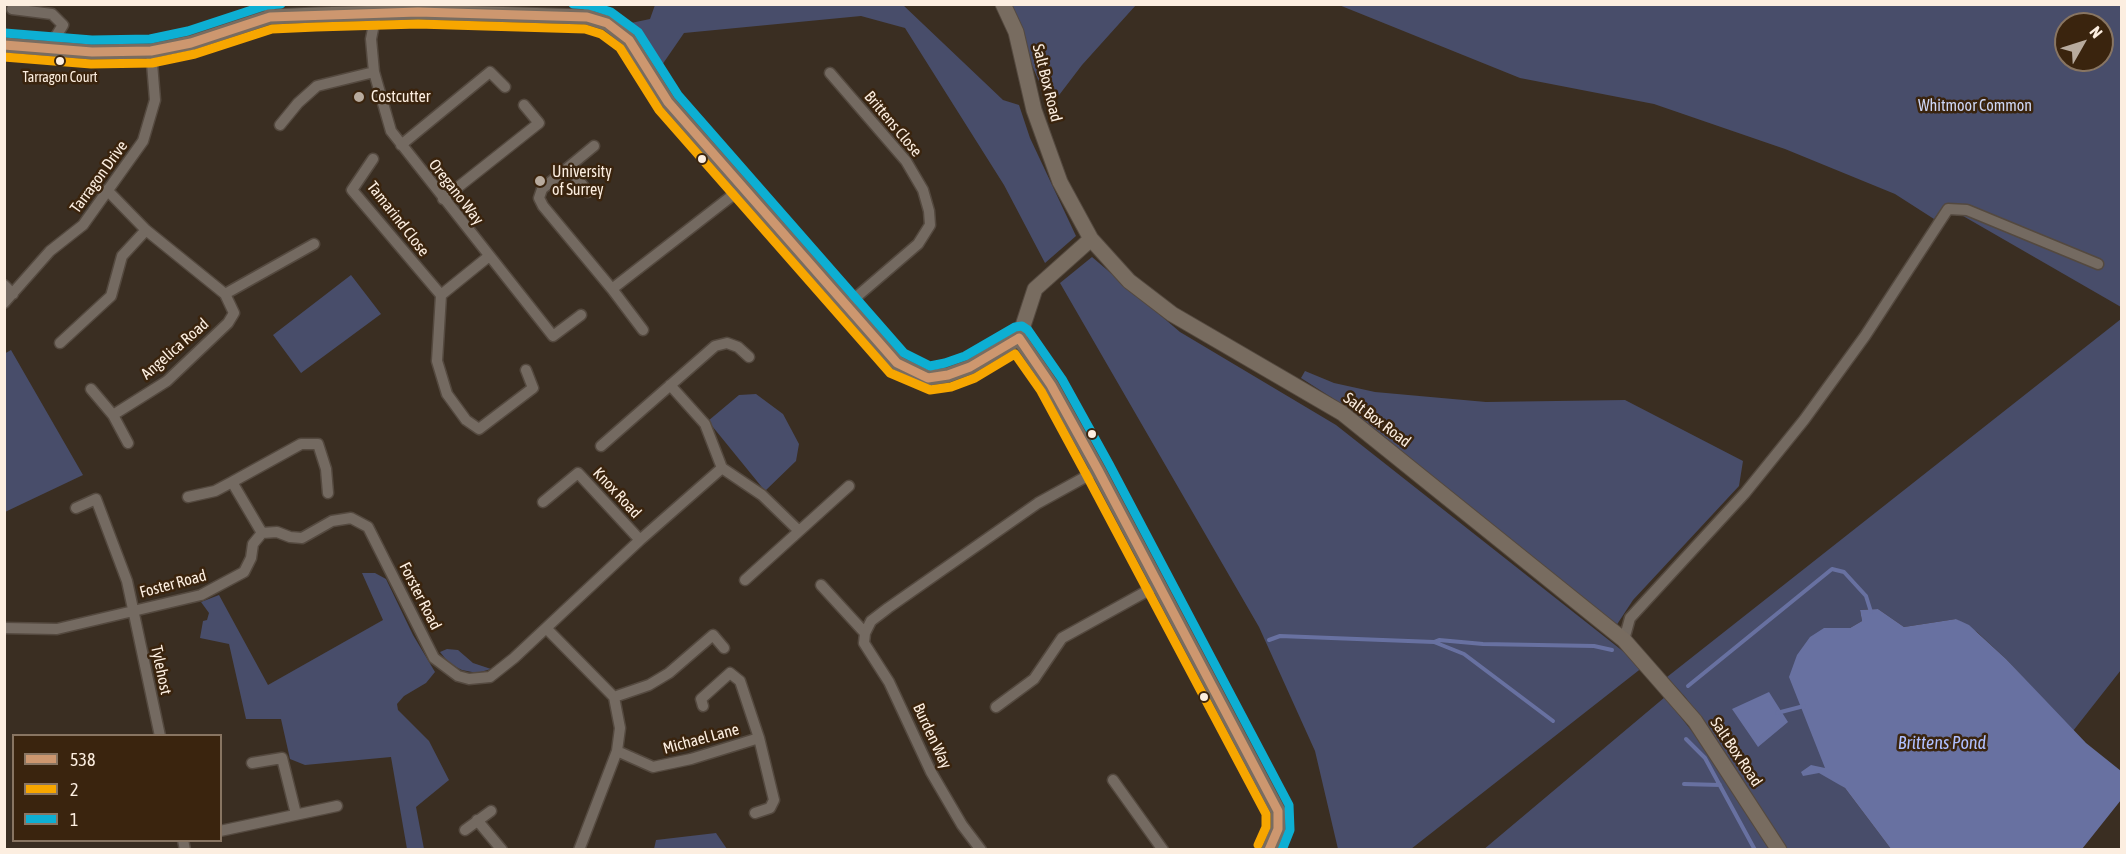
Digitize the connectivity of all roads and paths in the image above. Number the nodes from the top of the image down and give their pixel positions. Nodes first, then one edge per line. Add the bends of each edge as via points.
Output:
1 (1003, 4) edge
2 (12, 9) dead end
3 (270, 11) edge
4 (588, 11) edge
5 (376, 14) junction
6 (4, 45) edge
7 (48, 49) junction
8 (151, 51) junction
9 (374, 72) junction
10 (830, 73) dead end
11 (505, 87) dead end
12 (524, 105) dead end
13 (279, 125) dead end
14 (401, 145) junction
15 (594, 146) dead end
16 (373, 159) dead end
17 (569, 168) junction
18 (742, 188) junction
19 (106, 190) junction
20 (588, 192) dead end
21 (443, 200) junction
22 (146, 230) junction
23 (1091, 239) junction
24 (314, 244) dead end
25 (488, 257) junction
26 (2098, 264) dead end
27 (4, 285) edge
28 (612, 289) junction
29 (13, 294) junction
30 (225, 294) junction
31 (441, 295) junction
32 (4, 303) edge
33 (847, 305) junction
34 (581, 315) dead end
35 (643, 330) dead end
36 (1019, 338) junction
37 (60, 343) dead end
38 (749, 357) dead end
39 (526, 370) dead end
40 (670, 385) junction
41 (91, 389) dead end
42 (113, 415) junction
43 (128, 443) dead end
44 (601, 446) dead end
45 (722, 468) junction
46 (1098, 470) junction
47 (232, 482) junction
48 (849, 486) dead end
49 (328, 493) dead end
50 (188, 497) dead end
51 (543, 502) dead end
52 (76, 508) dead end
53 (798, 530) junction
54 (262, 533) junction
55 (640, 540) junction
56 (745, 580) dead end
57 (821, 585) dead end
58 (1158, 585) junction
59 (133, 610) junction
60 (4, 628) edge
61 (546, 628) junction
62 (865, 633) junction
63 (1624, 640) junction
64 (724, 648) dead end
65 (614, 697) junction
66 (703, 706) dead end
67 (996, 707) dead end
68 (160, 734) edge
69 (759, 738) junction
70 (617, 751) junction
71 (252, 763) dead end
72 (1113, 780) dead end
73 (337, 806) dead end
74 (490, 811) dead end
75 (755, 813) dead end
76 (296, 814) junction
77 (477, 820) junction
78 (465, 830) dead end
79 (222, 831) edge
80 (502, 849) edge
81 (579, 849) edge
82 (981, 849) edge
83 (1163, 849) edge
84 (1269, 849) edge
85 (1779, 849) edge

1 - 23 street, Salt Box Road via 1016,32 1045,145
2 - 7 street via 52,14 63,25
3 - 5 street
3 - 8 street via 191,43
4 - 5 street
4 - 18 street via 629,40 668,102
5 - 9 street, Oregano Way via 371,39
6 - 7 street
7 - 8 street
8 - 19 street, Tarragon Drive via 155,100 148,126 143,141
9 - 13 street via 317,86
9 - 14 street, Oregano Way via 391,131
10 - 33 street, Brittens Close via 906,161 923,190 929,211 930,225 918,244
11 - 14 street via 490,72
12 - 21 street via 539,123
14 - 21 street, Oregano Way
15 - 17 street
16 - 31 street, Tamarind Close via 352,190
17 - 20 street
17 - 28 street via 542,189 539,198
18 - 28 street
18 - 33 street
19 - 22 street
19 - 29 street, Tarragon Drive via 83,225 50,251
21 - 25 street, Oregano Way
22 - 30 street
22 - 37 street via 122,256 111,296
23 - 36 street via 1035,289
23 - 63 street, Salt Box Road via 1129,281 1172,314 1342,413
24 - 30 street
25 - 31 street
25 - 34 street, Oregano Way via 553,336
26 - 63 street via 1966,210 1948,209 1865,336 1804,420 1745,493 1630,618
27 - 29 street
28 - 35 street
29 - 32 street, Tarragon Drive
30 - 42 street, Angelica Road via 234,313 228,322 167,381
31 - 39 street via 437,361 447,394 466,420 478,429 533,388
33 - 36 street via 897,363 928,378 970,367
36 - 46 street via 1051,385
38 - 40 street, Knox Road via 727,343 715,346
40 - 44 street, Knox Road
40 - 45 street via 705,424
41 - 42 street
42 - 43 street
45 - 53 street via 762,495
45 - 55 street, Knox Road
46 - 58 street
46 - 62 street via 1038,503 888,608 871,621
47 - 49 street via 301,444 318,444
47 - 50 street via 215,491
47 - 54 street
48 - 53 street
51 - 55 street, Knox Road via 578,473
52 - 59 street, Tylehost via 96,499 127,581
53 - 56 street
54 - 59 street, Foster Road via 253,544 244,572 201,595
54 - 61 street, Forster Road via 302,538 332,521 351,518 368,527 434,658 469,680 490,677
55 - 61 street, Knox Road
57 - 62 street
58 - 67 street via 1062,638 1034,679
58 - 84 street via 1278,811 1278,830
59 - 60 street, Foster Road via 57,629
59 - 68 street, Tylehost
61 - 65 street
62 - 82 street, Burden Way via 864,644 889,682 931,772
63 - 85 street, Salt Box Road via 1695,721
64 - 65 street via 713,636 669,673
65 - 70 street via 620,728
66 - 69 street, Michael Lane via 701,699 730,674 740,681
69 - 70 street, Michael Lane via 653,767
69 - 75 street, Michael Lane via 774,800 770,808
70 - 81 street
71 - 76 street via 282,758
72 - 83 street
73 - 76 street
74 - 77 street
76 - 79 street
77 - 78 street
77 - 80 street

